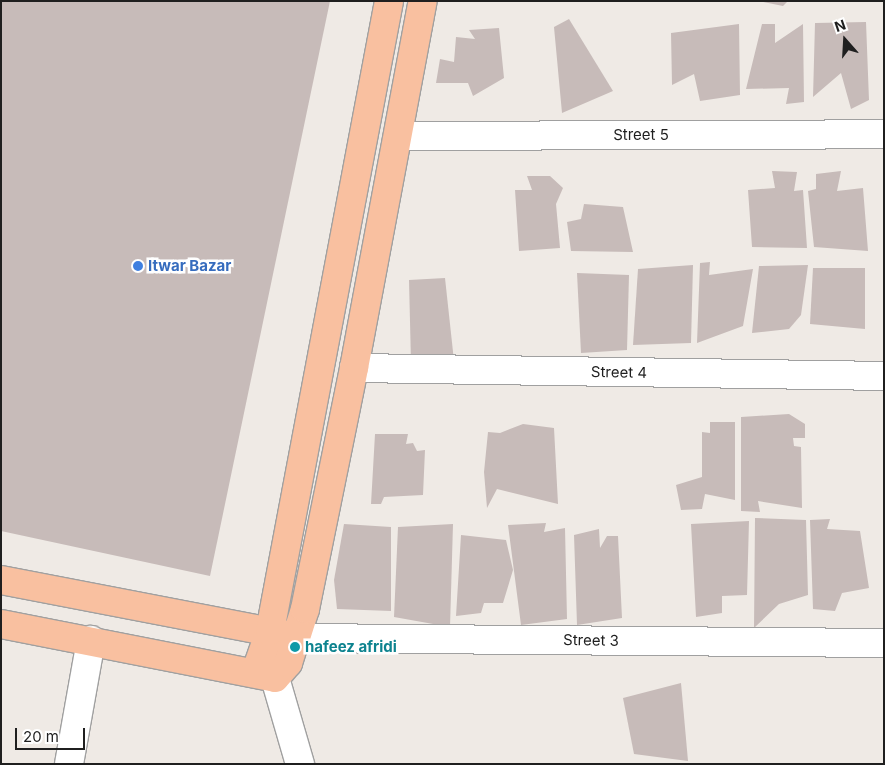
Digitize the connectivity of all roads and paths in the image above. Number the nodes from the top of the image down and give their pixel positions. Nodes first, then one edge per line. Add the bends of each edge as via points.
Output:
1 (389, 1) edge
2 (423, 1) edge
3 (884, 134) edge
4 (399, 136) junction
5 (354, 368) junction
6 (884, 376) edge
7 (1, 580) edge
8 (1, 624) edge
9 (270, 631) junction
10 (298, 638) junction
11 (91, 640) junction
12 (884, 643) edge
13 (266, 674) junction
14 (70, 764) edge
15 (300, 764) edge

1 - 9 main road
2 - 4 main road
3 - 4 street, Street 5
4 - 5 main road
5 - 6 street, Street 4
5 - 10 main road
7 - 9 main road
8 - 11 main road
9 - 10 main road
9 - 13 main road
10 - 12 street, Street 3
10 - 13 main road via 288,663
11 - 13 main road
11 - 14 street
13 - 15 street

